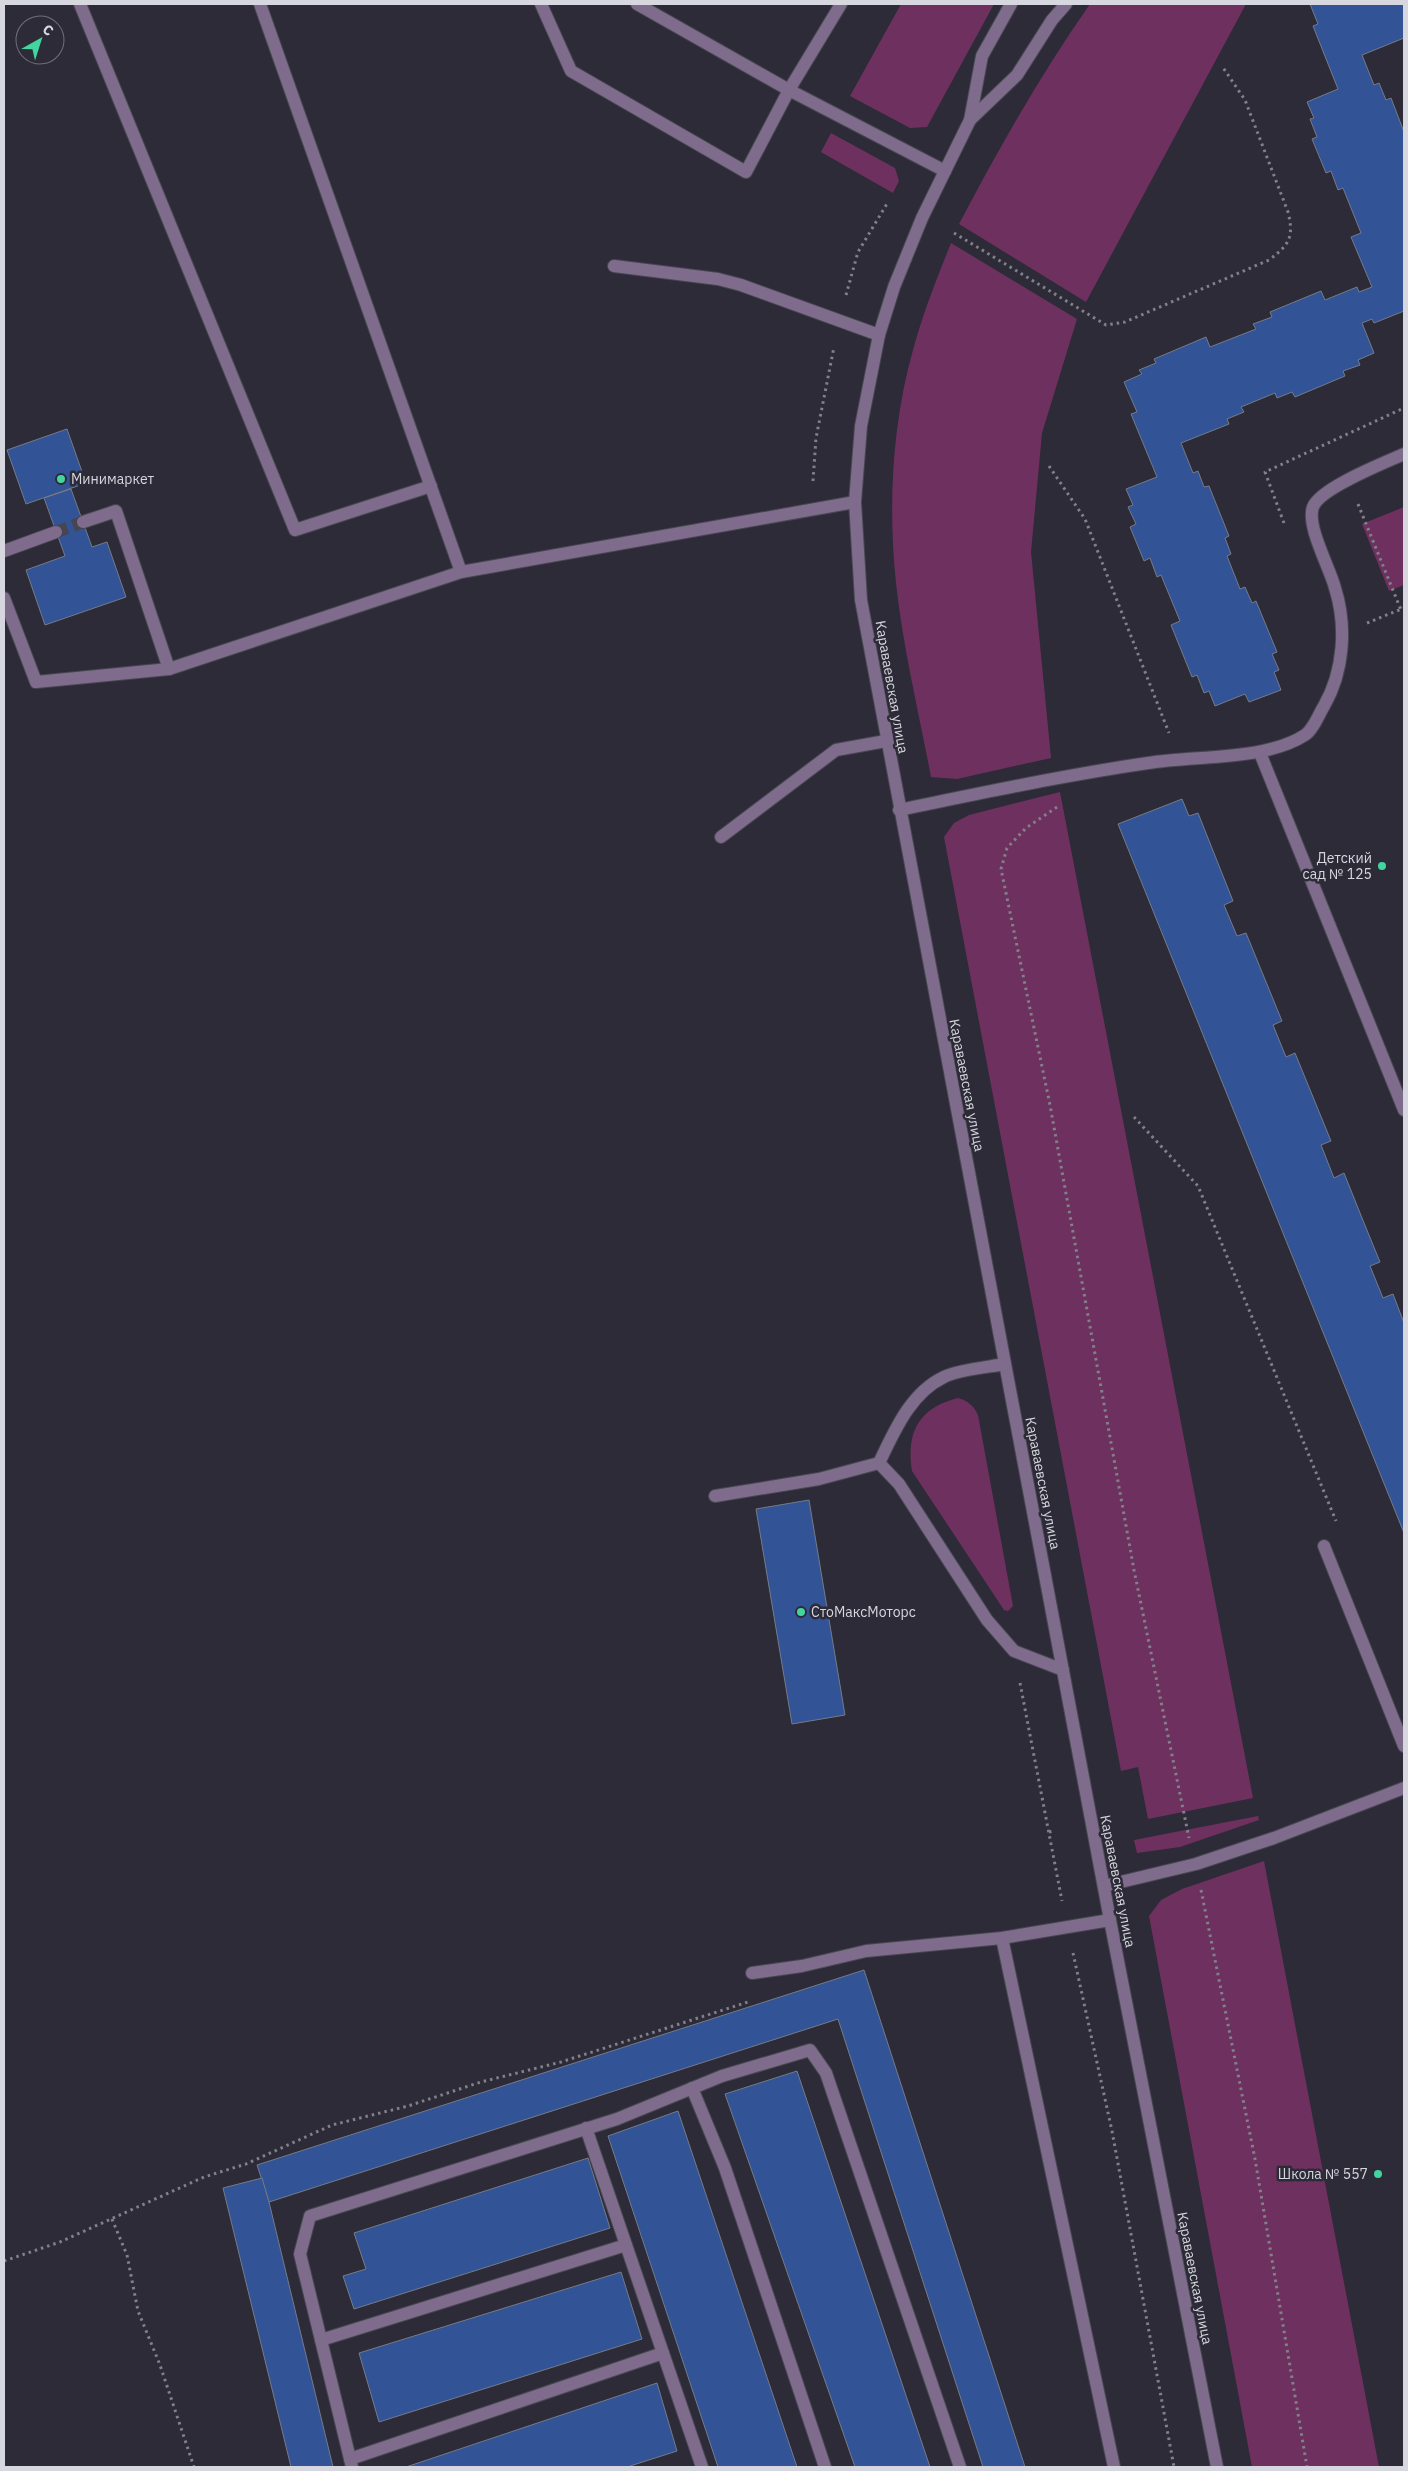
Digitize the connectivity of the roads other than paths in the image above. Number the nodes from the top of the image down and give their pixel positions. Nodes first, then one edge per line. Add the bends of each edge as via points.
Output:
1 (80, 4) edge
2 (260, 4) edge
3 (541, 4) edge
4 (636, 4) edge
5 (841, 4) edge
6 (1011, 4) edge
7 (1066, 4) edge
8 (789, 90) junction
9 (970, 120) junction
10 (945, 171) junction
11 (614, 266) dead end
12 (879, 335) junction
13 (1404, 454) edge
14 (431, 486) junction
15 (855, 502) junction
16 (83, 522) tunnel mouth
17 (56, 532) tunnel mouth
18 (4, 551) edge
19 (461, 572) junction
20 (4, 598) edge
21 (169, 669) junction
22 (886, 741) junction
23 (1260, 753) junction
24 (900, 810) junction
25 (721, 836) dead end
26 (1404, 1110) edge
27 (1005, 1364) junction
28 (879, 1463) junction
29 (715, 1496) dead end
30 (1324, 1546) road end
31 (1063, 1670) junction
32 (1404, 1746) edge
33 (1404, 1788) edge
34 (1104, 1886) junction
35 (1110, 1920) junction
36 (1002, 1938) junction
37 (752, 1972) dead end
38 (692, 2088) junction
39 (586, 2128) junction
40 (626, 2245) junction
41 (321, 2340) junction
42 (663, 2353) junction
43 (351, 2463) edge
44 (702, 2467) edge
45 (825, 2467) edge
46 (960, 2467) edge
47 (1114, 2467) edge
48 (1217, 2467) edge

1 - 14 street via 295,530
2 - 14 street
3 - 8 street via 571,71 746,172
4 - 8 street
5 - 8 street
6 - 9 street via 982,56
7 - 9 street via 1017,75
8 - 10 street
9 - 10 street, Караваевская улица
10 - 12 street, Караваевская улица via 894,287
11 - 12 street via 718,279
12 - 15 street, Караваевская улица via 861,426
13 - 23 street via 1322,495 1313,507 1312,522 1336,589 1342,659 1332,693 1307,734
14 - 19 street
15 - 19 street
15 - 22 street, Караваевская улица via 861,600
16 - 21 street via 116,510
17 - 18 street
19 - 21 street
20 - 21 street via 36,682
22 - 24 street, Караваевская улица
22 - 25 street via 836,750
23 - 24 street via 1179,758 1069,775
23 - 26 street
24 - 27 street, Караваевская улица
27 - 28 street via 944,1377 916,1398 897,1426
27 - 31 street, Караваевская улица
28 - 29 street via 819,1479
28 - 31 street via 899,1484 987,1620 1014,1651
30 - 32 street
31 - 34 street, Караваевская улица
33 - 34 street via 1196,1864
34 - 35 street, Караваевская улица
35 - 36 street
35 - 48 street, Караваевская улица
36 - 37 street via 866,1952 802,1966
36 - 47 street
38 - 39 street via 617,2119
38 - 45 street via 725,2168
38 - 46 street via 810,2050 826,2073
39 - 40 street
39 - 41 street via 310,2216 300,2254
40 - 41 street
40 - 42 street
41 - 43 street
42 - 43 street
42 - 44 street

